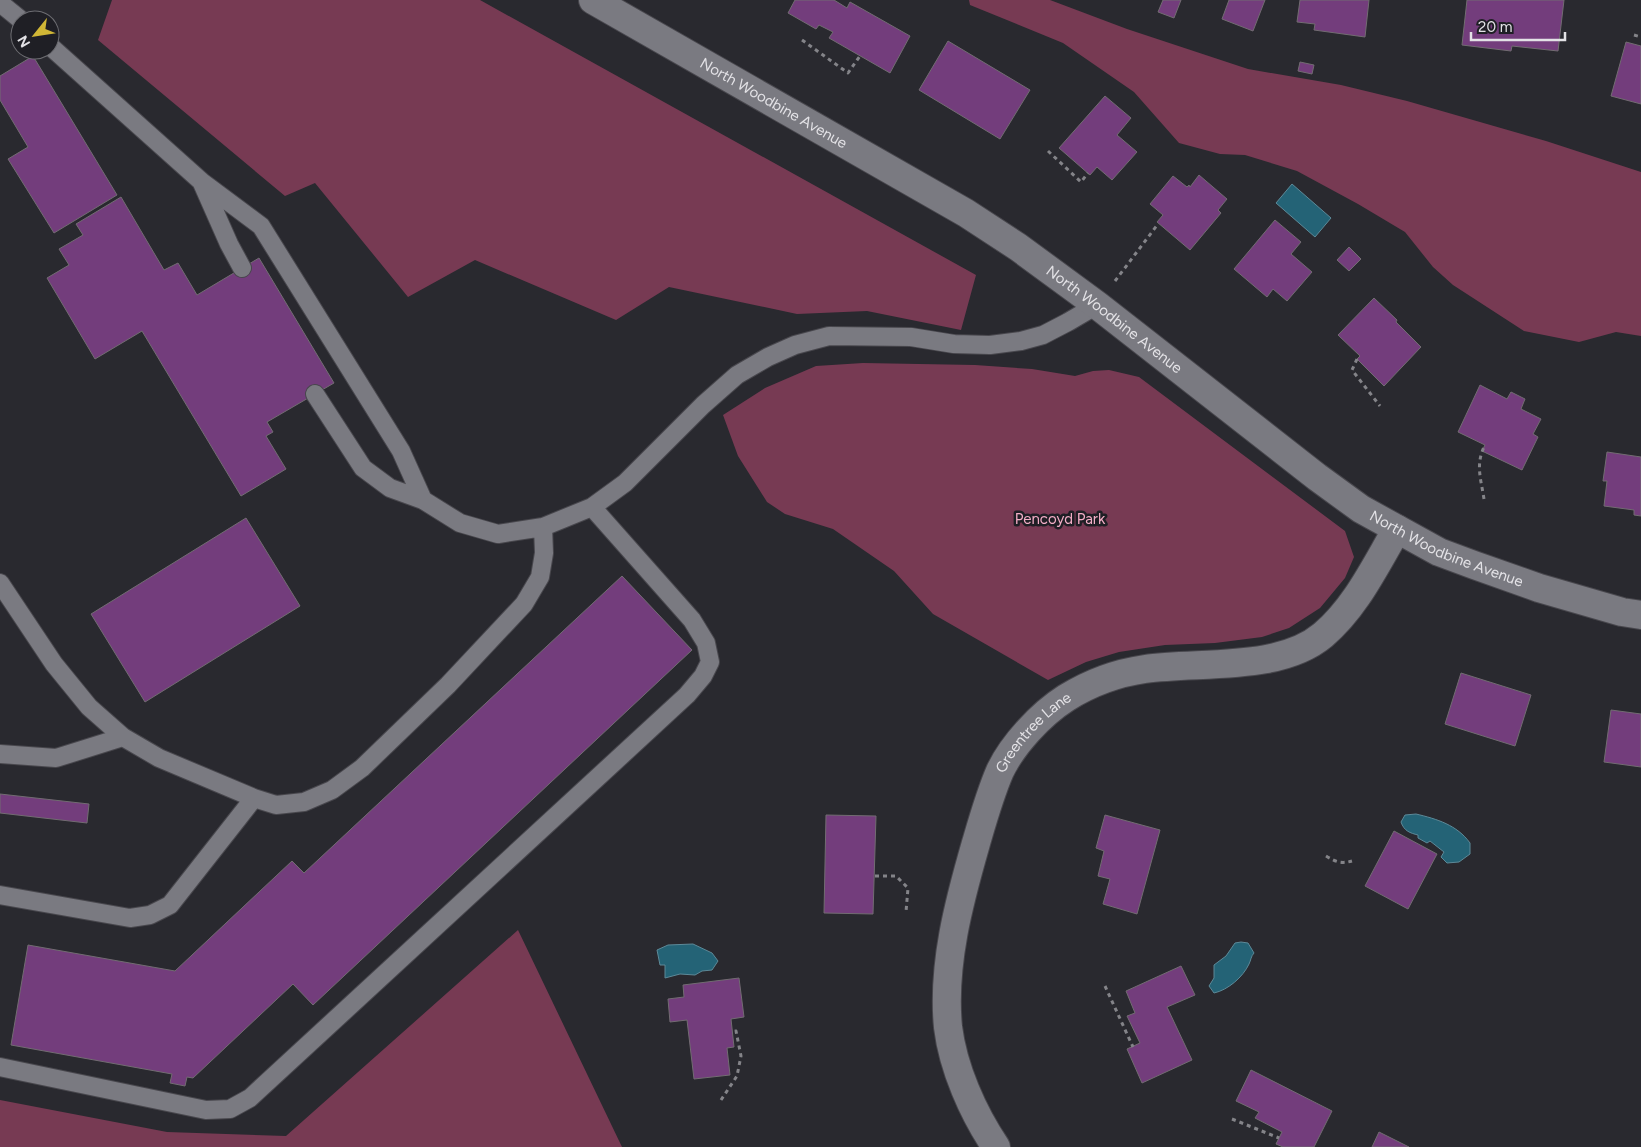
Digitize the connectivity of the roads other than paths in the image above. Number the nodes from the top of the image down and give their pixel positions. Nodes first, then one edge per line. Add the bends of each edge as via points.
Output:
1 (593, 0) edge
2 (0, 3) edge
3 (10, 11) edge
4 (60, 55) edge
5 (202, 182) junction
6 (242, 268) dead end
7 (1097, 305) junction
8 (315, 394) dead end
9 (423, 500) junction
10 (592, 507) junction
11 (542, 527) junction
12 (1397, 529) junction
13 (0, 582) edge
14 (1641, 615) edge
15 (123, 737) junction
16 (0, 754) edge
17 (254, 798) junction
18 (0, 894) edge
19 (0, 1067) edge
20 (996, 1147) edge

1 - 7 street, North Woodbine Avenue via 966,213
2 - 3 lane
4 - 5 lane
5 - 6 lane via 228,244
5 - 9 lane via 261,226 401,451
7 - 10 lane via 1042,335 1021,341 981,345 911,337 829,336 795,345 737,375 625,483
7 - 12 street, North Woodbine Avenue via 1317,477 1361,509
8 - 9 lane via 363,468 390,488
9 - 11 lane via 460,523 498,534
10 - 11 lane
10 - 19 lane via 692,620 706,643 710,662 687,695 250,1098 230,1109 206,1110
11 - 17 lane via 544,553 540,577 524,604 448,685 362,768 332,790 304,802 276,804
12 - 14 street, North Woodbine Avenue via 1440,552 1516,581
12 - 20 street, Greentree Lane via 1360,592 1321,637 1272,658 1146,669 1092,684 1064,699 1037,722 1001,769 964,884 951,945 946,992 948,1030 958,1072
13 - 15 lane via 54,664 89,707
15 - 16 lane via 56,758
15 - 17 lane via 159,758
17 - 18 lane via 170,906 150,915 130,918

